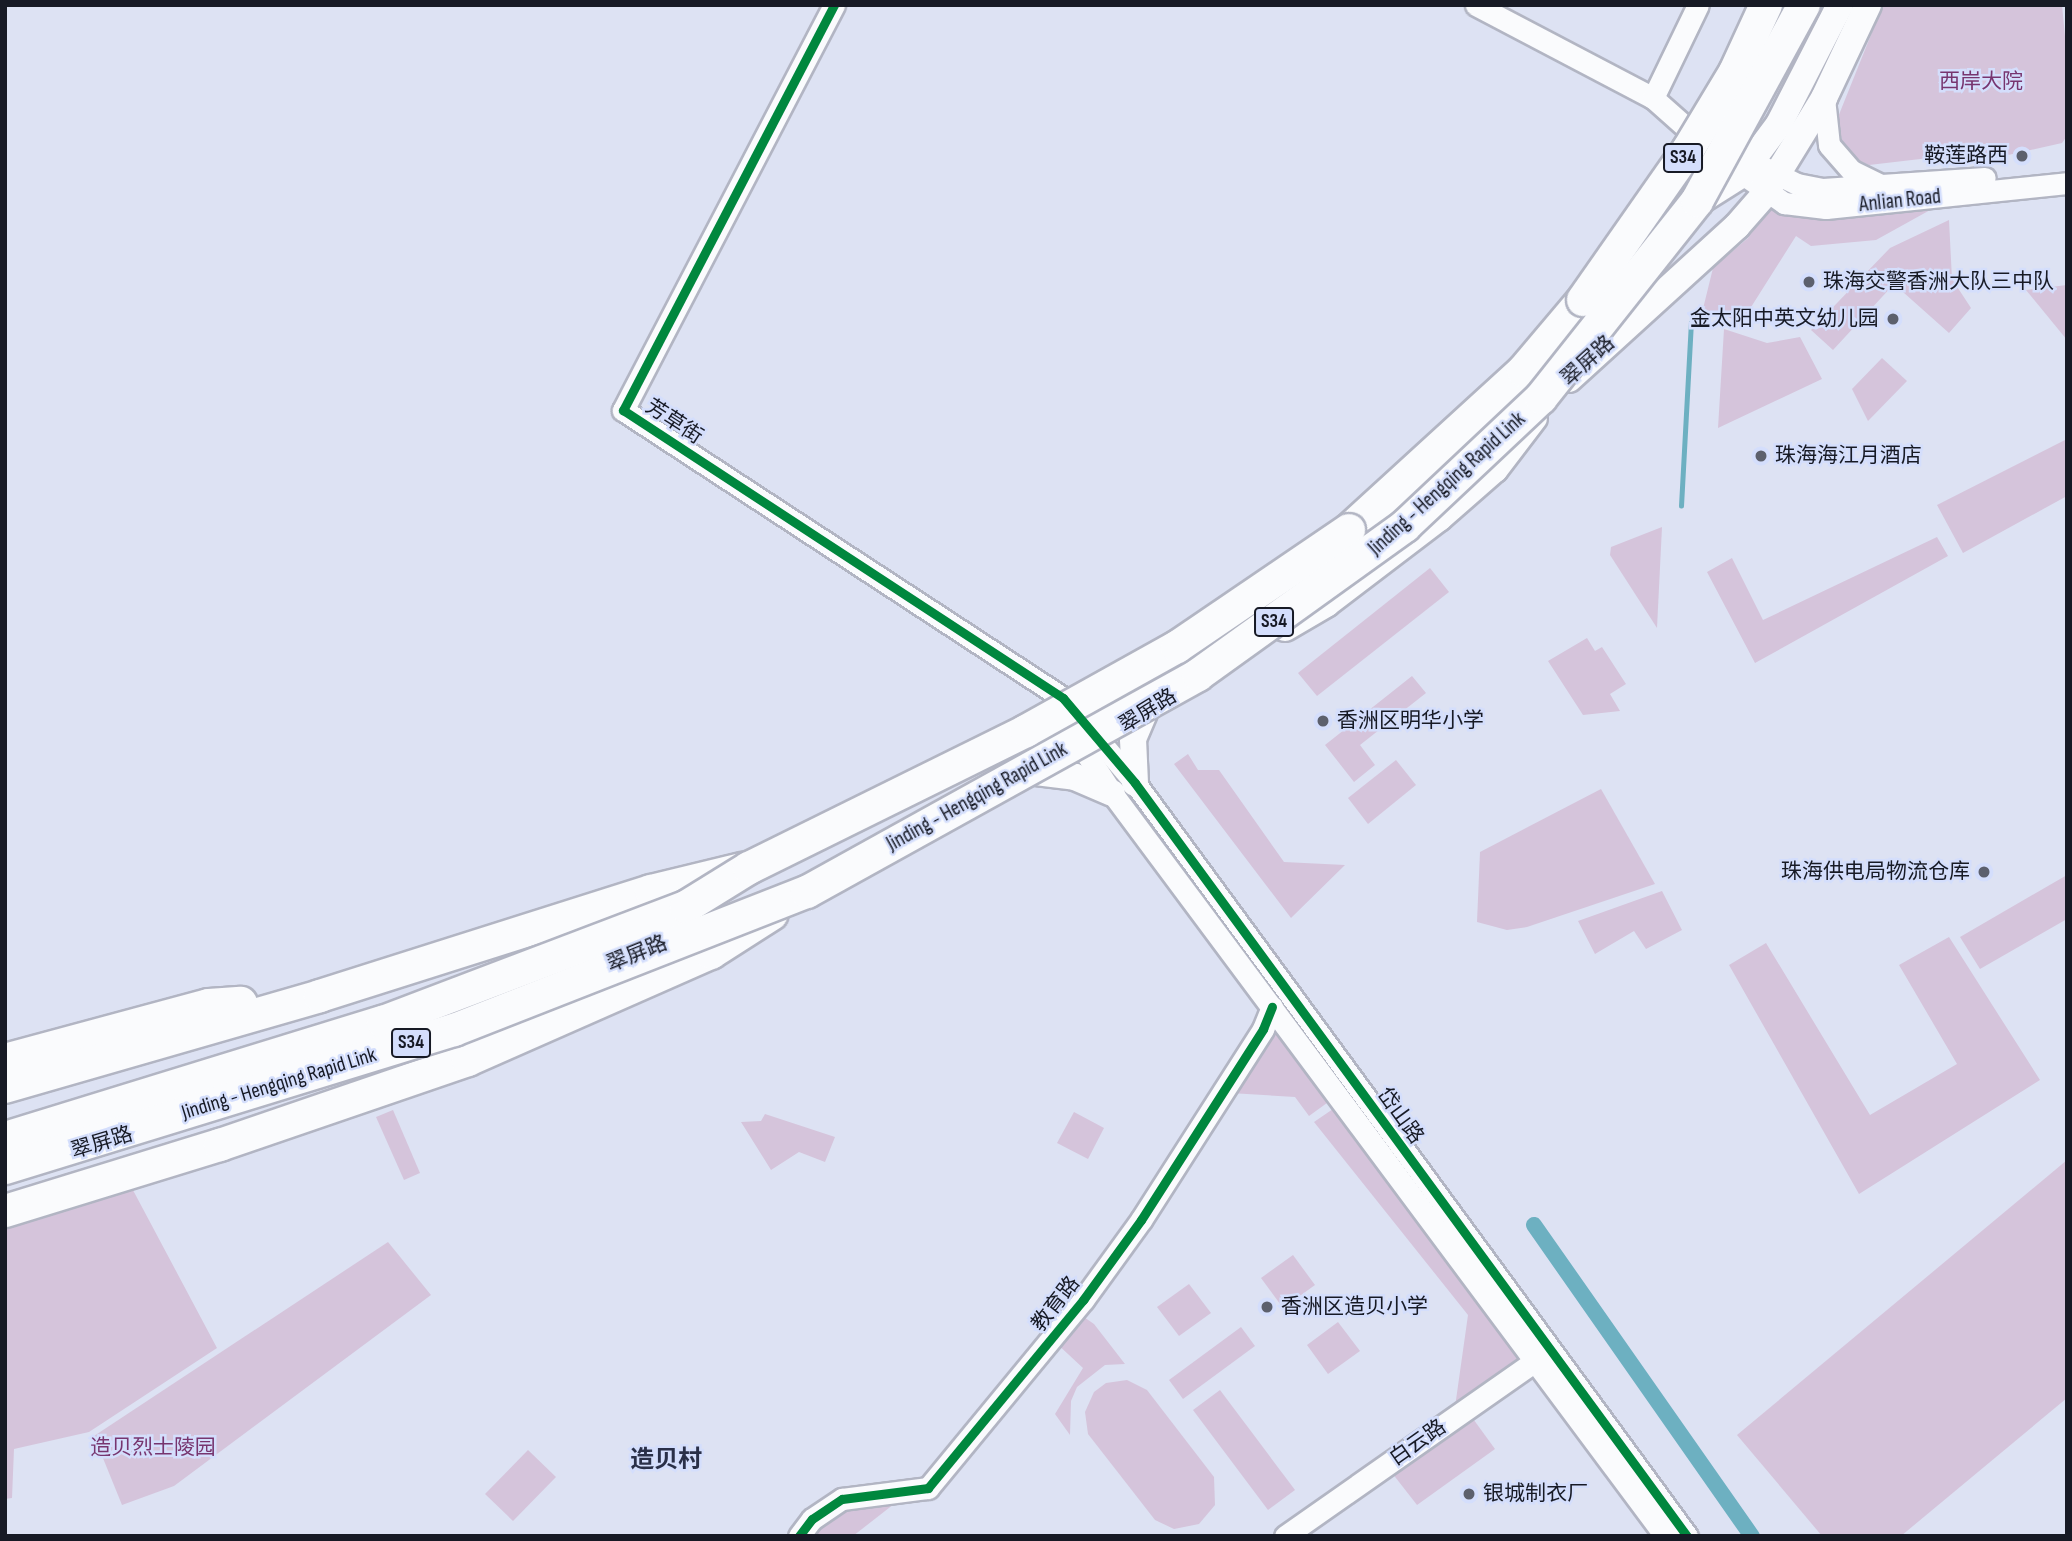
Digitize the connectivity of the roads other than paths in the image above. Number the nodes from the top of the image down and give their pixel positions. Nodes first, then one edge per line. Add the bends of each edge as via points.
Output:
1 (834, 5) edge
2 (1476, 5) edge
3 (1698, 5) edge
4 (1766, 5) edge
5 (1804, 5) edge
6 (1840, 5) edge
7 (1868, 5) edge
8 (1653, 98) junction
9 (1824, 98) junction
10 (1746, 168) junction
11 (2067, 169) edge
12 (2067, 183) edge
13 (1771, 184) junction
14 (1884, 187) junction
15 (1144, 713) junction
16 (1074, 723) junction
17 (1092, 745) junction
18 (1036, 772) junction
19 (1124, 788) junction
20 (749, 868) junction
21 (807, 892) junction
22 (320, 996) junction
23 (1272, 1007) junction
24 (5, 1060) edge
25 (5, 1087) edge
26 (5, 1136) edge
27 (5, 1171) edge
28 (5, 1211) edge
29 (1543, 1355) junction
30 (799, 1536) edge
31 (1285, 1536) edge
32 (1665, 1536) edge
33 (1687, 1536) edge

1 - 16 street, 芳草街 via 623,410 1063,698
2 - 8 street, Anlian Road
3 - 8 street
4 - 20 highway, Jinding - Hengqing Rapid Link / S34, bridge via 1735,72 1688,150 1583,300 1523,371 1349,530 1177,647 1027,731
5 - 21 highway, Jinding - Hengqing Rapid Link / S34, bridge via 1697,201 1661,249 1541,398 1405,526 1349,571 1198,676
6 - 10 main road, 翠屏路 via 1786,112
7 - 9 main road, 翠屏路
8 - 10 street, Anlian Road
9 - 13 main road, 翠屏路
9 - 14 street via 1829,145 1852,170
10 - 13 street, Anlian Road
10 - 16 main road, 翠屏路 via 1652,231 1525,376 1393,512 1296,585
11 - 14 street, Anlian Road
12 - 13 street, Anlian Road via 1826,208 1784,203
13 - 14 street, Anlian Road via 1824,189
13 - 15 main road, 翠屏路 via 1737,226 1550,396 1495,469 1439,518 1326,604
15 - 17 main road, 翠屏路
15 - 19 main road via 1133,739
16 - 17 street, 岱山路
16 - 26 main road, 翠屏路 via 781,859 646,912 337,1027
17 - 18 main road, 翠屏路
17 - 19 street, 岱山路
18 - 19 main road
18 - 27 main road, 翠屏路 via 815,880 645,952 349,1063
19 - 23 street, 岱山路
19 - 29 street, 岱山路
20 - 22 highway via 651,891
20 - 26 highway, Jinding - Hengqing Rapid Link / S34, bridge via 686,907 446,1000
21 - 27 highway, Jinding - Hengqing Rapid Link / S34, bridge via 454,1030
21 - 28 highway, bridge via 711,953 468,1060 220,1145
22 - 24 highway via 209,1005
22 - 25 highway
23 - 29 street, 岱山路
23 - 30 street, 教育路 via 1264,1029 1141,1220 1083,1300 929,1488 842,1499 812,1519
29 - 31 street, 白云路
29 - 32 street, 岱山路
29 - 33 street, 岱山路

